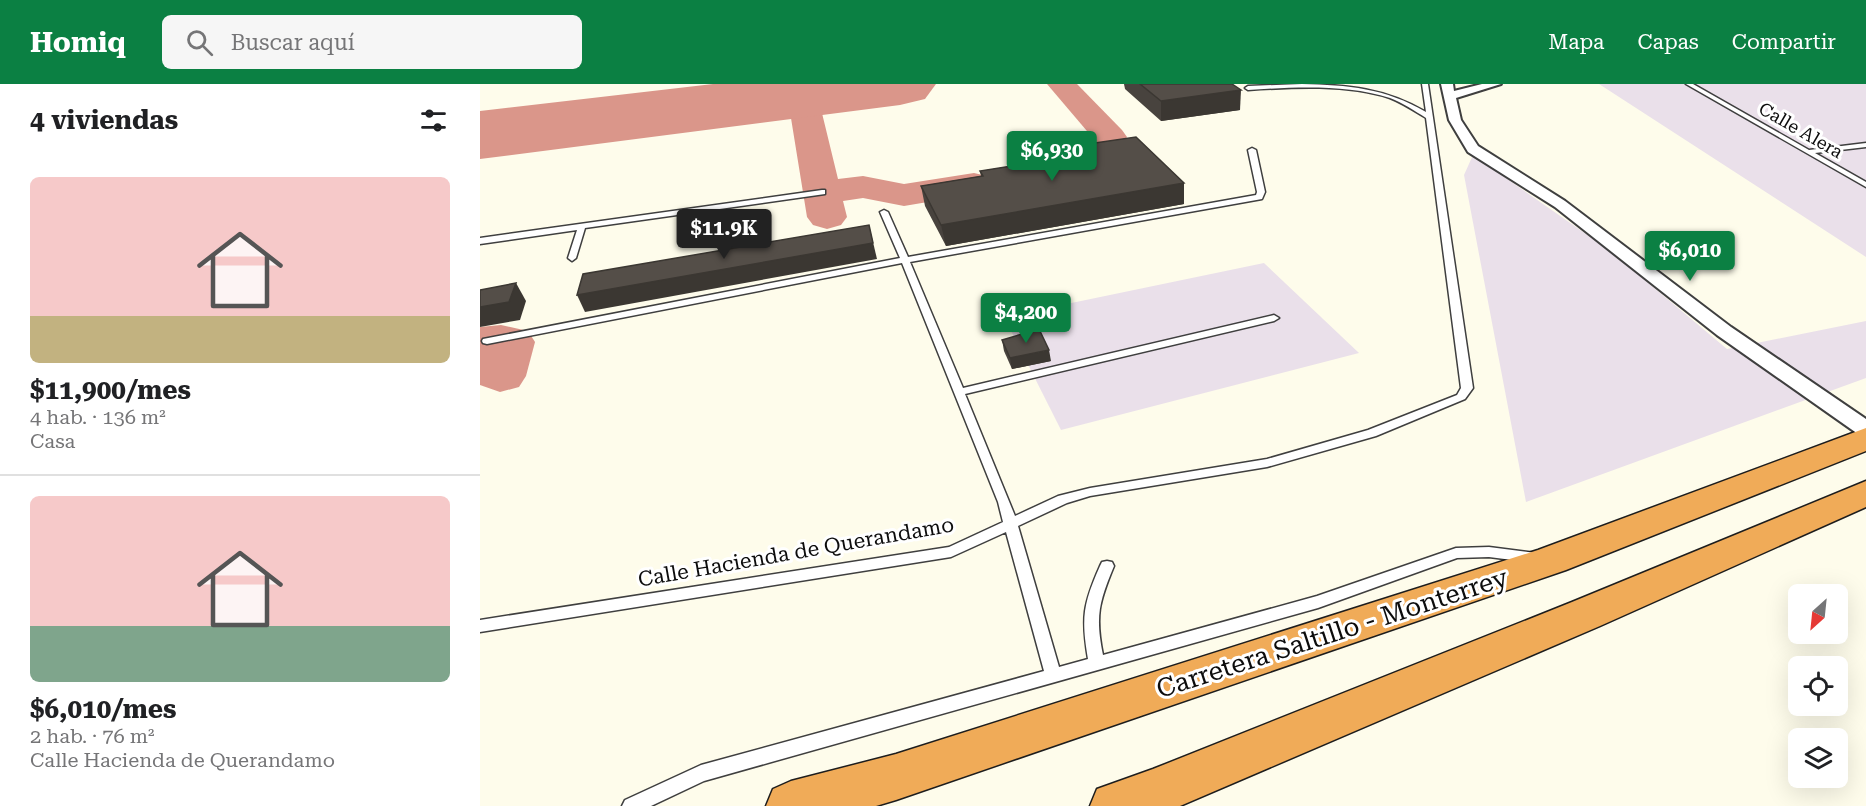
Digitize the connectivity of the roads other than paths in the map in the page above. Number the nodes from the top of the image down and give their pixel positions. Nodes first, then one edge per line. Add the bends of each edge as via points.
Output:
1 (1425, 84) edge
2 (1495, 84) edge
3 (1689, 84) edge
4 (1248, 88) dead end
5 (1457, 92) edge
6 (1429, 117) junction
7 (1472, 124) dead end
8 (1866, 145) edge
9 (1252, 150) dead end
10 (1808, 152) junction
11 (1497, 163) junction
12 (1866, 185) edge
13 (822, 192) dead end
14 (884, 212) dead end
15 (582, 226) junction
16 (480, 241) edge
17 (572, 258) dead end
18 (905, 260) junction
19 (1274, 318) dead end
20 (487, 341) dead end
21 (960, 392) junction
22 (1866, 429) edge
23 (1866, 439) edge
24 (1866, 493) edge
25 (1011, 522) junction
26 (1552, 560) junction
27 (1107, 566) dead end
28 (480, 626) edge
29 (1097, 663) junction
30 (1053, 675) junction
31 (631, 806) edge
32 (790, 806) edge
33 (1115, 806) edge

1 - 6 lane, Calle Hacienda de Querandamo
2 - 5 street
3 - 10 lane, Calle Alera
4 - 6 lane via 1301,86 1360,91 1394,98
5 - 11 street via 1451,108 1461,132 1473,149
6 - 25 lane, Calle Hacienda de Querandamo via 1466,393 1372,433 1277,460 1090,492 1063,499
7 - 11 street
8 - 10 lane
9 - 18 lane via 1259,197
10 - 12 lane, Calle Alera
11 - 22 street via 1560,204 1724,331
13 - 15 lane
14 - 18 lane
15 - 16 lane
15 - 17 lane
18 - 20 lane
18 - 21 lane
19 - 21 lane
21 - 25 lane
23 - 26 highway, Carretera Saltillo - Monterrey
24 - 33 highway via 1565,623
25 - 28 lane, Calle Hacienda de Querandamo via 951,552
25 - 30 lane
26 - 29 lane via 1489,552 1456,553 1318,602
26 - 32 highway, Carretera Saltillo - Monterrey via 896,777
27 - 29 lane via 1090,605 1089,623
29 - 30 lane
30 - 31 lane via 701,773

